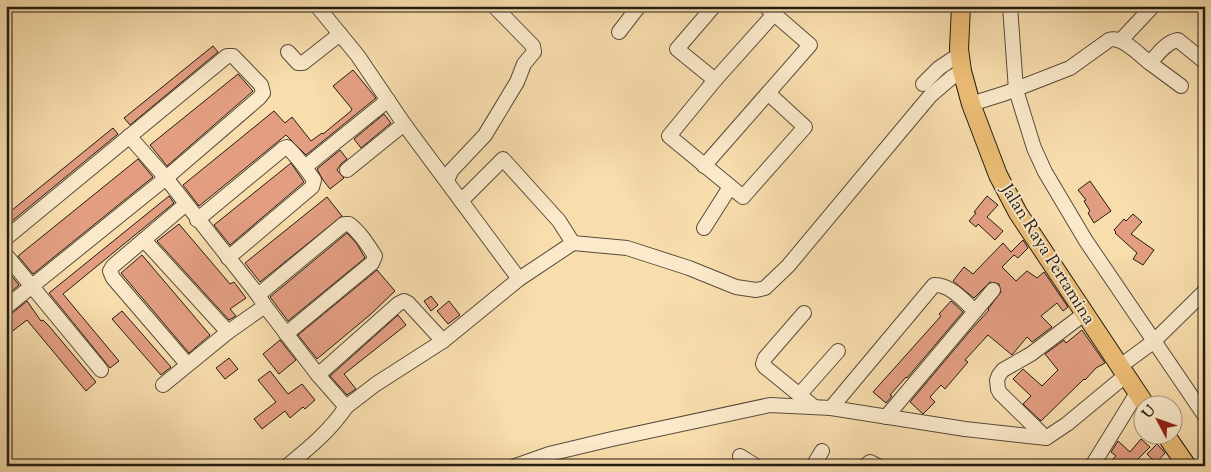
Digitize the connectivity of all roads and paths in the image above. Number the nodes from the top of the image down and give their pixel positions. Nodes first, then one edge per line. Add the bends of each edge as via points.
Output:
1 (494, 6) edge
2 (639, 6) edge
3 (714, 6) edge
4 (961, 6) edge
5 (1010, 6) edge
6 (1153, 6) edge
7 (318, 7) edge
8 (770, 10) edge
9 (619, 32) dead end
10 (340, 34) junction
11 (1121, 40) junction
12 (288, 52) dead end
13 (961, 62) junction
14 (1205, 62) edge
15 (1150, 63) junction
16 (715, 80) junction
17 (923, 84) dead end
18 (1181, 86) dead end
19 (1011, 91) junction
20 (768, 93) junction
21 (388, 100) junction
22 (978, 102) junction
23 (404, 124) junction
24 (129, 136) junction
25 (704, 166) junction
26 (305, 167) junction
27 (347, 170) dead end
28 (166, 178) junction
29 (447, 181) junction
30 (730, 187) junction
31 (461, 200) junction
32 (186, 204) junction
33 (197, 220) junction
34 (704, 228) dead end
35 (6, 238) edge
36 (144, 240) junction
37 (573, 243) junction
38 (6, 255) edge
39 (228, 258) junction
40 (520, 279) junction
41 (32, 286) junction
42 (993, 290) dead end
43 (1205, 290) edge
44 (261, 301) junction
45 (6, 307) edge
46 (975, 311) junction
47 (804, 313) dead end
48 (1084, 314) junction
49 (228, 332) junction
50 (286, 334) junction
51 (443, 341) junction
52 (1151, 344) junction
53 (838, 351) dead end
54 (187, 364) junction
55 (1123, 369) junction
56 (101, 370) dead end
57 (318, 375) junction
58 (163, 385) dead end
59 (800, 394) junction
60 (1138, 394) edge
61 (813, 406) junction
62 (346, 407) junction
63 (830, 408) junction
64 (1134, 408) edge
65 (1205, 416) edge
66 (886, 417) junction
67 (1046, 438) junction
68 (1172, 444) edge
69 (822, 451) dead end
70 (740, 456) dead end
71 (1091, 464) edge
72 (287, 466) edge
73 (515, 466) edge
74 (756, 466) edge
75 (813, 466) edge
76 (865, 466) edge
77 (878, 466) edge
78 (1187, 466) edge

1 - 29 street via 534,46 534,52 524,64 485,135 451,171
2 - 9 street
3 - 16 street via 677,49
4 - 13 main road, Jalan Raya Pertamina
5 - 19 street
6 - 11 street
7 - 10 street
8 - 16 street
8 - 20 street via 810,45
10 - 12 street via 303,63 298,63
10 - 21 street
11 - 15 street
11 - 19 street via 1109,40 1070,68
13 - 17 street via 939,68
13 - 22 main road, Jalan Raya Pertamina
13 - 37 street via 951,78 930,96 788,266 765,288 736,287 627,248
14 - 15 street via 1175,40
15 - 18 street
16 - 25 street via 669,136
19 - 22 street
19 - 52 street via 1045,172
20 - 25 street
20 - 30 street via 805,127 743,197
21 - 23 street
21 - 26 street
22 - 48 main road, Jalan Raya Pertamina via 998,175 1007,194
23 - 27 street
23 - 29 street
24 - 28 street
24 - 28 street via 229,54 261,86 263,93 259,98
24 - 35 street
25 - 30 street
26 - 33 street via 287,147 284,148
26 - 39 street via 314,180 312,187
28 - 32 street
28 - 41 street
29 - 31 street
30 - 34 street
31 - 37 street via 503,159 559,221
31 - 40 street
32 - 33 street
32 - 36 street
33 - 39 street
36 - 49 street
36 - 54 street via 110,270 113,278
37 - 40 street
38 - 41 street
39 - 44 street
40 - 51 street
41 - 45 street
41 - 56 street
42 - 46 street
43 - 52 street
44 - 49 street
44 - 50 street
44 - 50 street via 344,224 354,227 371,249 375,256 372,263
46 - 63 street via 950,290 934,285
46 - 66 street
47 - 59 street via 763,361 765,367
48 - 55 main road, Jalan Raya Pertamina
48 - 67 street via 999,374 998,389
49 - 54 street
50 - 57 street
51 - 57 street via 404,301
51 - 62 street
52 - 55 street
52 - 65 street
53 - 59 street
54 - 58 street
55 - 60 main road, Jalan Raya Pertamina
55 - 67 street via 1067,424
57 - 62 street
59 - 61 street
61 - 63 street
61 - 73 street via 770,405 746,409 558,452
62 - 72 street via 319,440
63 - 66 street
64 - 71 street
66 - 67 street
68 - 78 main road
69 - 75 street
70 - 74 street
76 - 77 street via 870,462

